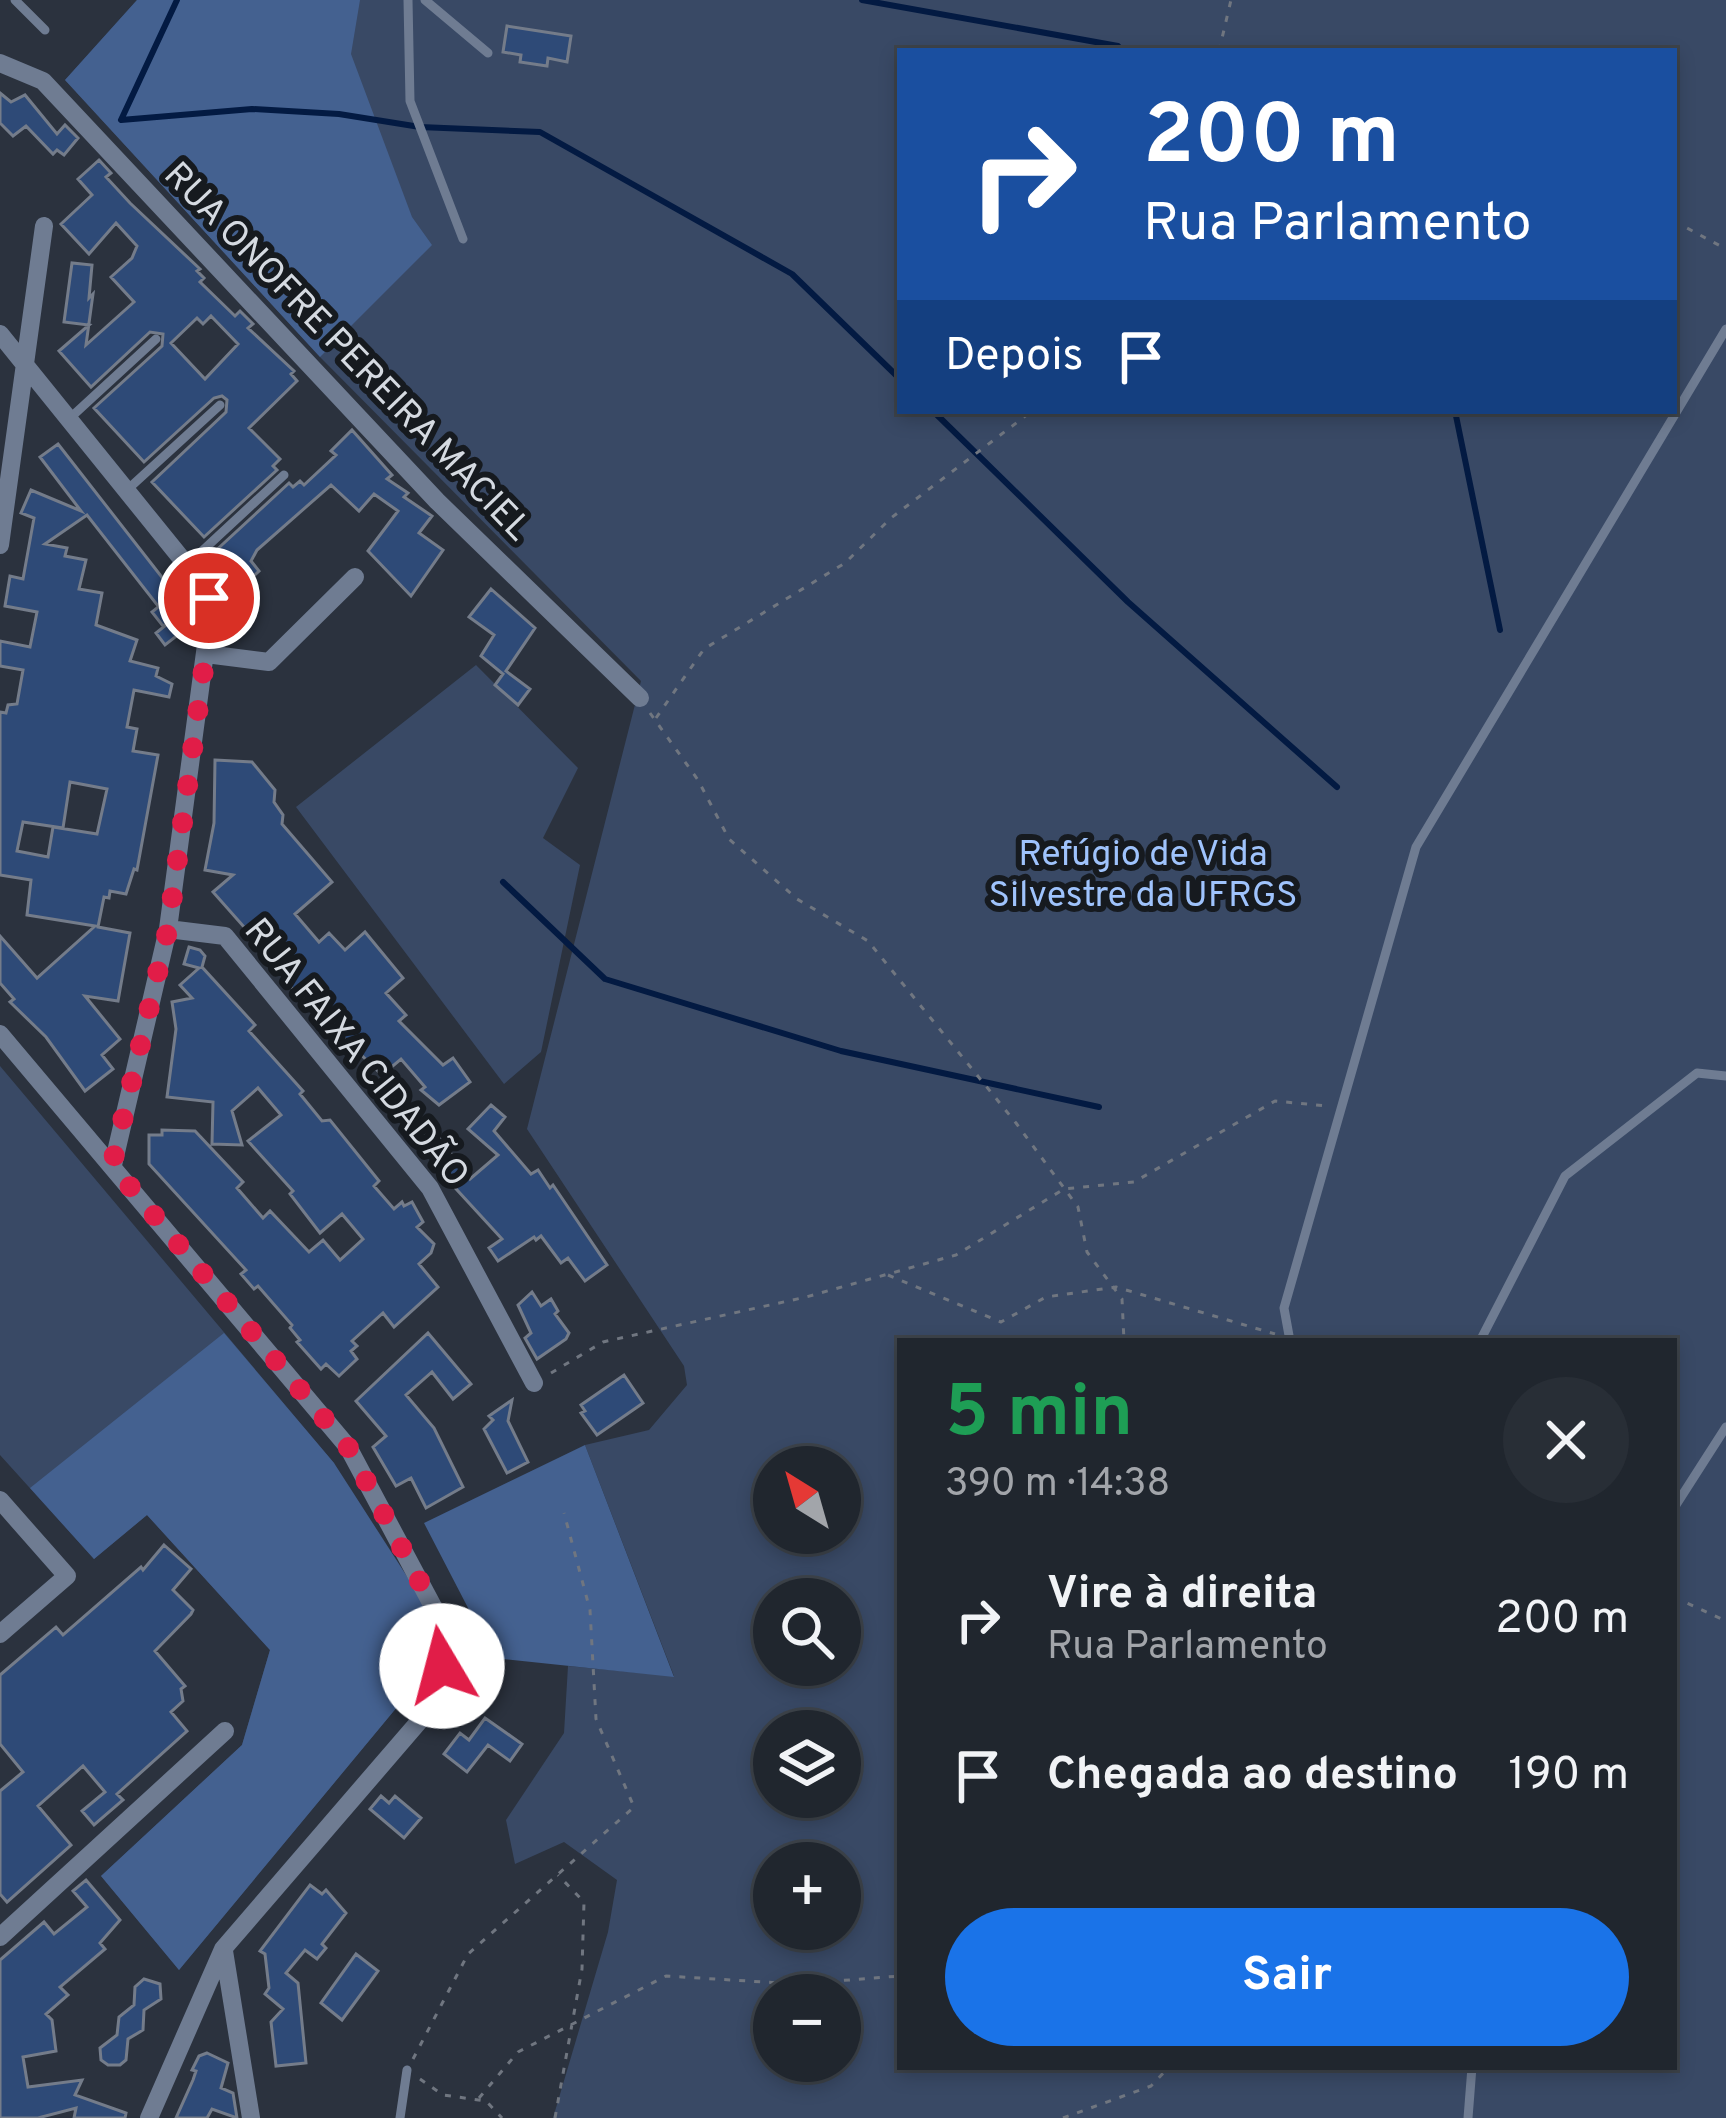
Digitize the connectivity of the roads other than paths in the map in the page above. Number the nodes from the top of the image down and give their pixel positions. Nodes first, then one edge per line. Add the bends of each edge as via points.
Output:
1 (15, 0) edge
2 (409, 0) edge
3 (425, 0) edge
4 (44, 30) dead end
5 (488, 53) dead end
6 (0, 63) edge
7 (44, 226) dead end
8 (463, 239) dead end
9 (1726, 329) edge
10 (0, 334) edge
11 (156, 338) dead end
12 (23, 361) junction
13 (220, 406) dead end
14 (1677, 411) edge
15 (1675, 414) edge
16 (69, 418) junction
17 (284, 475) dead end
18 (127, 490) junction
19 (0, 545) edge
20 (187, 566) junction
21 (355, 577) dead end
22 (206, 654) junction
23 (640, 698) road end
24 (168, 929) junction
25 (0, 1034) edge
26 (1726, 1076) edge
27 (112, 1165) junction
28 (1290, 1338) edge
29 (1482, 1338) edge
30 (534, 1384) road end
31 (1726, 1427) edge
32 (0, 1500) edge
33 (1677, 1503) edge
34 (0, 1634) edge
35 (225, 1731) dead end
36 (0, 1937) edge
37 (223, 1949) junction
38 (407, 2070) road end
39 (1472, 2070) edge
40 (149, 2118) edge
41 (251, 2118) edge
42 (400, 2118) edge
43 (1468, 2118) edge

1 - 4 lane
2 - 8 lane via 410,100
3 - 5 lane
6 - 23 street, RUA ONOFRE PEREIRA MACIEL via 43,81 437,501
7 - 12 street
9 - 14 lane
10 - 12 street
11 - 16 lane
12 - 16 street
12 - 19 street
13 - 18 lane
15 - 28 lane via 1416,847 1284,1307
16 - 18 street
17 - 20 lane
18 - 20 street
20 - 22 street via 209,598
21 - 22 street via 269,662
22 - 24 street
24 - 27 street
24 - 30 street, RUA FAIXA CIDADÃO via 225,936 430,1188
25 - 27 street
26 - 29 lane via 1697,1073 1565,1176
27 - 37 street via 348,1447 437,1614 442,1666 422,1718
31 - 33 lane
32 - 34 street via 67,1576
35 - 36 street
37 - 40 street
37 - 41 street
38 - 42 lane
39 - 43 lane

